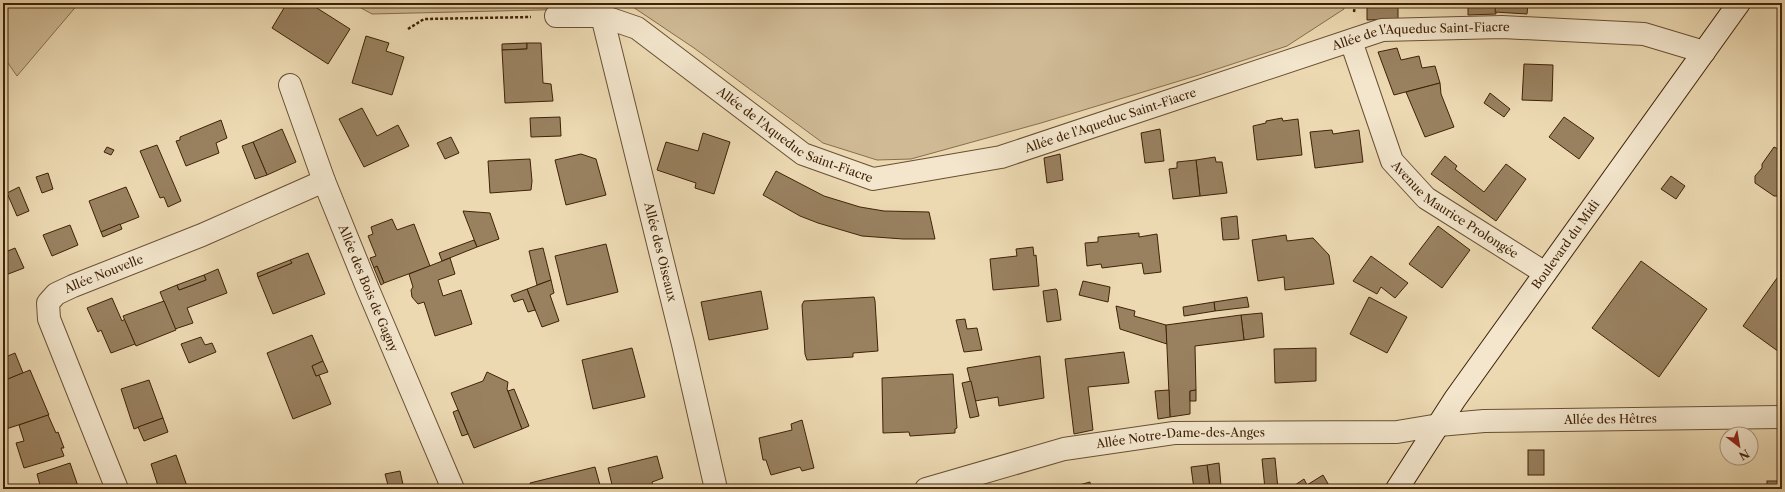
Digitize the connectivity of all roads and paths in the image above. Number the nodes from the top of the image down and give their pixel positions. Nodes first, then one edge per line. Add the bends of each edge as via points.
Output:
1 (1739, 3) edge
2 (556, 16) joint
3 (602, 16) junction
4 (408, 29) dead end
5 (1351, 40) junction
6 (1704, 52) junction
7 (290, 85) dead end
8 (324, 181) junction
9 (1545, 273) junction
10 (1782, 416) edge
11 (1439, 425) junction
12 (117, 489) edge
13 (453, 489) edge
14 (716, 489) edge
15 (926, 489) edge
16 (1397, 489) edge

1 - 6 street, Boulevard du Midi
2 - 3 street, Allée de l'Aqueduc Saint-Fiacre
2 - 4 path via 424,19
3 - 5 street, Allée de l'Aqueduc Saint-Fiacre via 637,28 804,154 873,179 1001,157
3 - 14 street, Allée des Oiseaux via 682,336
5 - 6 street, Allée de l'Aqueduc Saint-Fiacre via 1382,30 1502,27 1644,34
5 - 9 street, Avenue Maurice Prolongée via 1392,161 1426,198
6 - 9 street, Boulevard du Midi
7 - 8 street, Allée des Bois de Gagny
8 - 12 street, Allée Nouvelle via 202,235 73,286 56,294 48,303 49,319
8 - 13 street, Allée des Bois de Gagny via 366,287
9 - 11 street, Boulevard du Midi
10 - 11 street, Allée des Hêtres via 1484,421
11 - 15 street, Allée Notre-Dame-des-Anges via 1397,432 1174,433 1064,449
11 - 16 street, Boulevard du Midi

